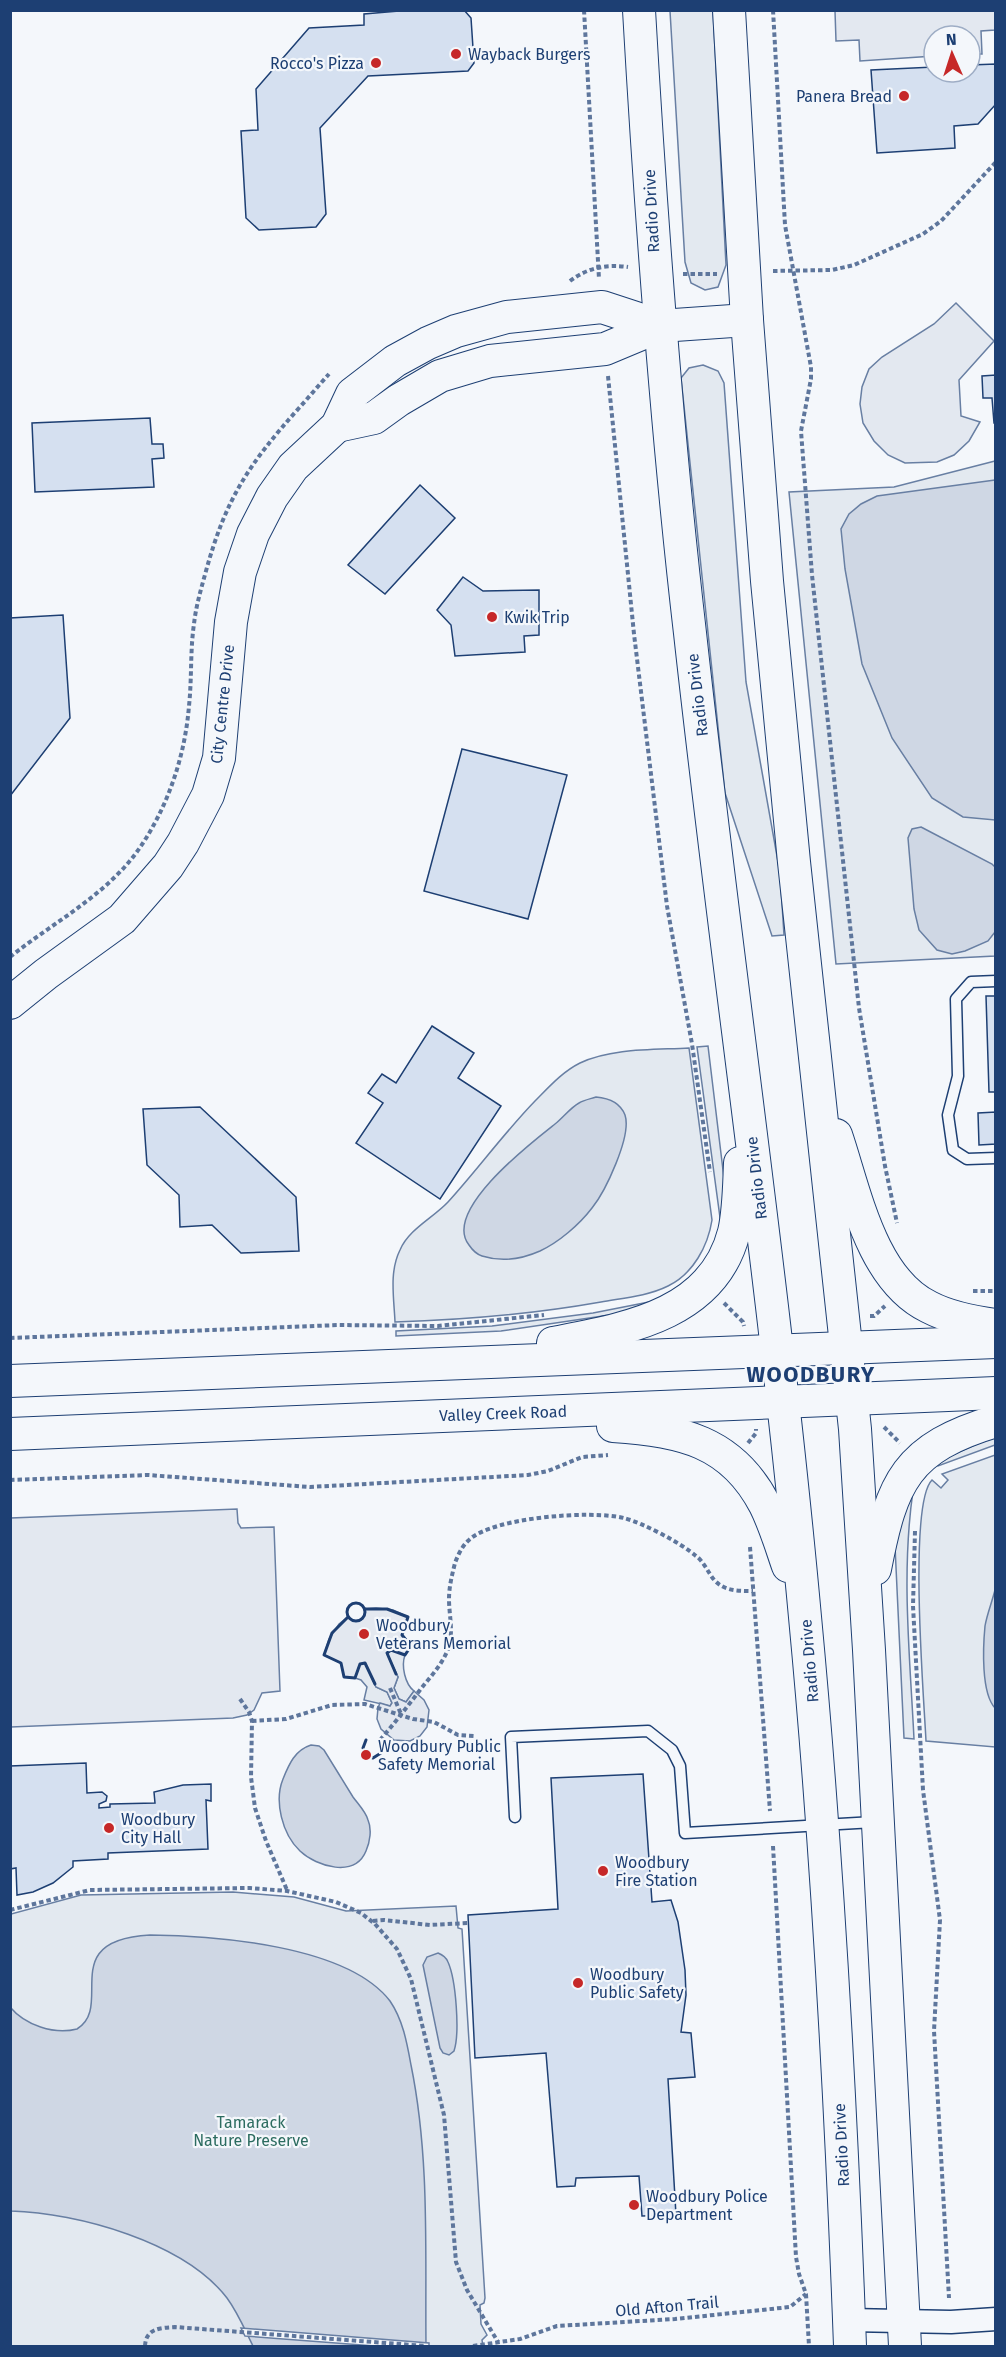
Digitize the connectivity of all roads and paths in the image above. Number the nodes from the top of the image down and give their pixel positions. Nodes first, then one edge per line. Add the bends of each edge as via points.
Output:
1 (584, 10) edge
2 (639, 10) edge
3 (729, 10) edge
4 (772, 10) edge
5 (996, 162) edge
6 (793, 269) junction
7 (655, 271) junction
8 (744, 273) junction
9 (747, 320) junction
10 (660, 326) junction
11 (609, 378) dead end
12 (323, 380) dead end
13 (337, 426) junction
14 (10, 957) edge
15 (996, 981) edge
16 (10, 1003) edge
17 (817, 1077) junction
18 (745, 1082) junction
19 (996, 1158) edge
20 (710, 1174) dead end
21 (899, 1230) dead end
22 (967, 1290) dead end
23 (996, 1291) edge
24 (548, 1315) dead end
25 (996, 1325) edge
26 (10, 1338) edge
27 (996, 1342) edge
28 (846, 1347) junction
29 (776, 1350) junction
30 (452, 1363) junction
31 (10, 1381) edge
32 (996, 1393) edge
33 (851, 1399) junction
34 (782, 1401) junction
35 (453, 1415) junction
36 (996, 1421) edge
37 (10, 1434) edge
38 (612, 1454) dead end
39 (10, 1480) edge
40 (916, 1520) dead end
41 (749, 1540) dead end
42 (753, 1592) junction
43 (867, 1610) junction
44 (805, 1614) junction
45 (390, 1688) dead end
46 (240, 1699) dead end
47 (402, 1715) junction
48 (252, 1721) junction
49 (475, 1736) dead end
50 (380, 1740) dead end
51 (768, 1782) dead end
52 (515, 1816) dead end
53 (878, 1822) junction
54 (823, 1825) junction
55 (774, 1872) dead end
56 (287, 1891) junction
57 (10, 1910) edge
58 (372, 1921) junction
59 (468, 1923) dead end
60 (948, 2292) dead end
61 (806, 2294) junction
62 (996, 2319) edge
63 (849, 2333) edge
64 (904, 2334) edge
65 (498, 2342) junction
66 (145, 2346) edge
67 (426, 2346) edge
68 (473, 2346) edge
69 (809, 2346) edge

1 - 7 path via 598,268
2 - 7 main road, Radio Drive
3 - 8 main road
4 - 6 path via 785,225
5 - 6 path via 941,221 923,234 854,266
6 - 8 path
6 - 21 path via 811,366 801,430 804,482 841,855 862,1032
7 - 8 path via 686,275
7 - 10 main road, Radio Drive
8 - 9 main road
9 - 10 main road, City Centre Drive
9 - 17 main road via 774,652
10 - 13 main road, City Centre Drive via 605,350 490,360 457,369 424,384 374,418
10 - 13 main road, City Centre Drive via 602,307 523,314 456,331 395,361 371,378 352,394
10 - 18 main road, Radio Drive via 689,629
11 - 20 path via 664,886 694,1052
12 - 14 path via 250,467 219,526 195,612 189,707 181,754 170,790 152,827 114,878
13 - 16 main road, City Centre Drive via 293,467 253,534 240,572 231,622 219,758 208,795 183,843 157,881 122,919
15 - 19 lane via 971,982 956,999 958,1076 948,1115 953,1150 967,1159
17 - 25 main road via 873,1244 894,1279 928,1307 964,1320
17 - 28 main road
18 - 29 main road, Radio Drive
18 - 30 main road via 733,1233 722,1260 699,1290 680,1306 643,1323
22 - 23 path
24 - 26 path via 438,1326 339,1325
27 - 28 main road
28 - 29 main road
28 - 33 main road
29 - 30 main road
29 - 34 main road, Radio Drive
30 - 31 main road
32 - 33 main road, Valley Creek Road
33 - 34 main road, Valley Creek Road
33 - 43 main road
34 - 35 main road, Valley Creek Road
34 - 44 main road, Radio Drive
35 - 37 main road, Valley Creek Road
35 - 44 main road via 652,1429 681,1434 705,1444 738,1468 761,1498
36 - 43 main road via 938,1444 906,1476 886,1515
38 - 39 path via 582,1457 534,1474 322,1487 148,1475
40 - 60 path via 913,1593 922,1780 940,1920 934,2031
41 - 42 path
42 - 47 path via 723,1588 697,1556 644,1525 623,1518 548,1517 480,1532 461,1549 456,1563 449,1594 448,1648
42 - 51 path
43 - 53 main road
44 - 54 main road, Radio Drive
45 - 47 path
46 - 48 path
47 - 48 path via 354,1703 332,1705 286,1719
47 - 49 path via 438,1724 458,1735
47 - 50 path
48 - 56 path via 253,1800
52 - 54 lane via 511,1737 648,1731 672,1750 680,1766 685,1833
53 - 54 lane
53 - 64 main road
54 - 63 main road, Radio Drive
55 - 61 path via 796,2257
56 - 57 path via 239,1887 90,1890
56 - 58 path via 336,1902
58 - 59 path
58 - 65 path via 396,1949 411,1979 444,2115 456,2262 467,2290
61 - 65 path, Old Afton Trail via 790,2307 557,2326
61 - 69 path
62 - 64 street via 951,2322
63 - 64 street
65 - 68 path, Old Afton Trail
66 - 67 path via 148,2334 154,2330 195,2328

